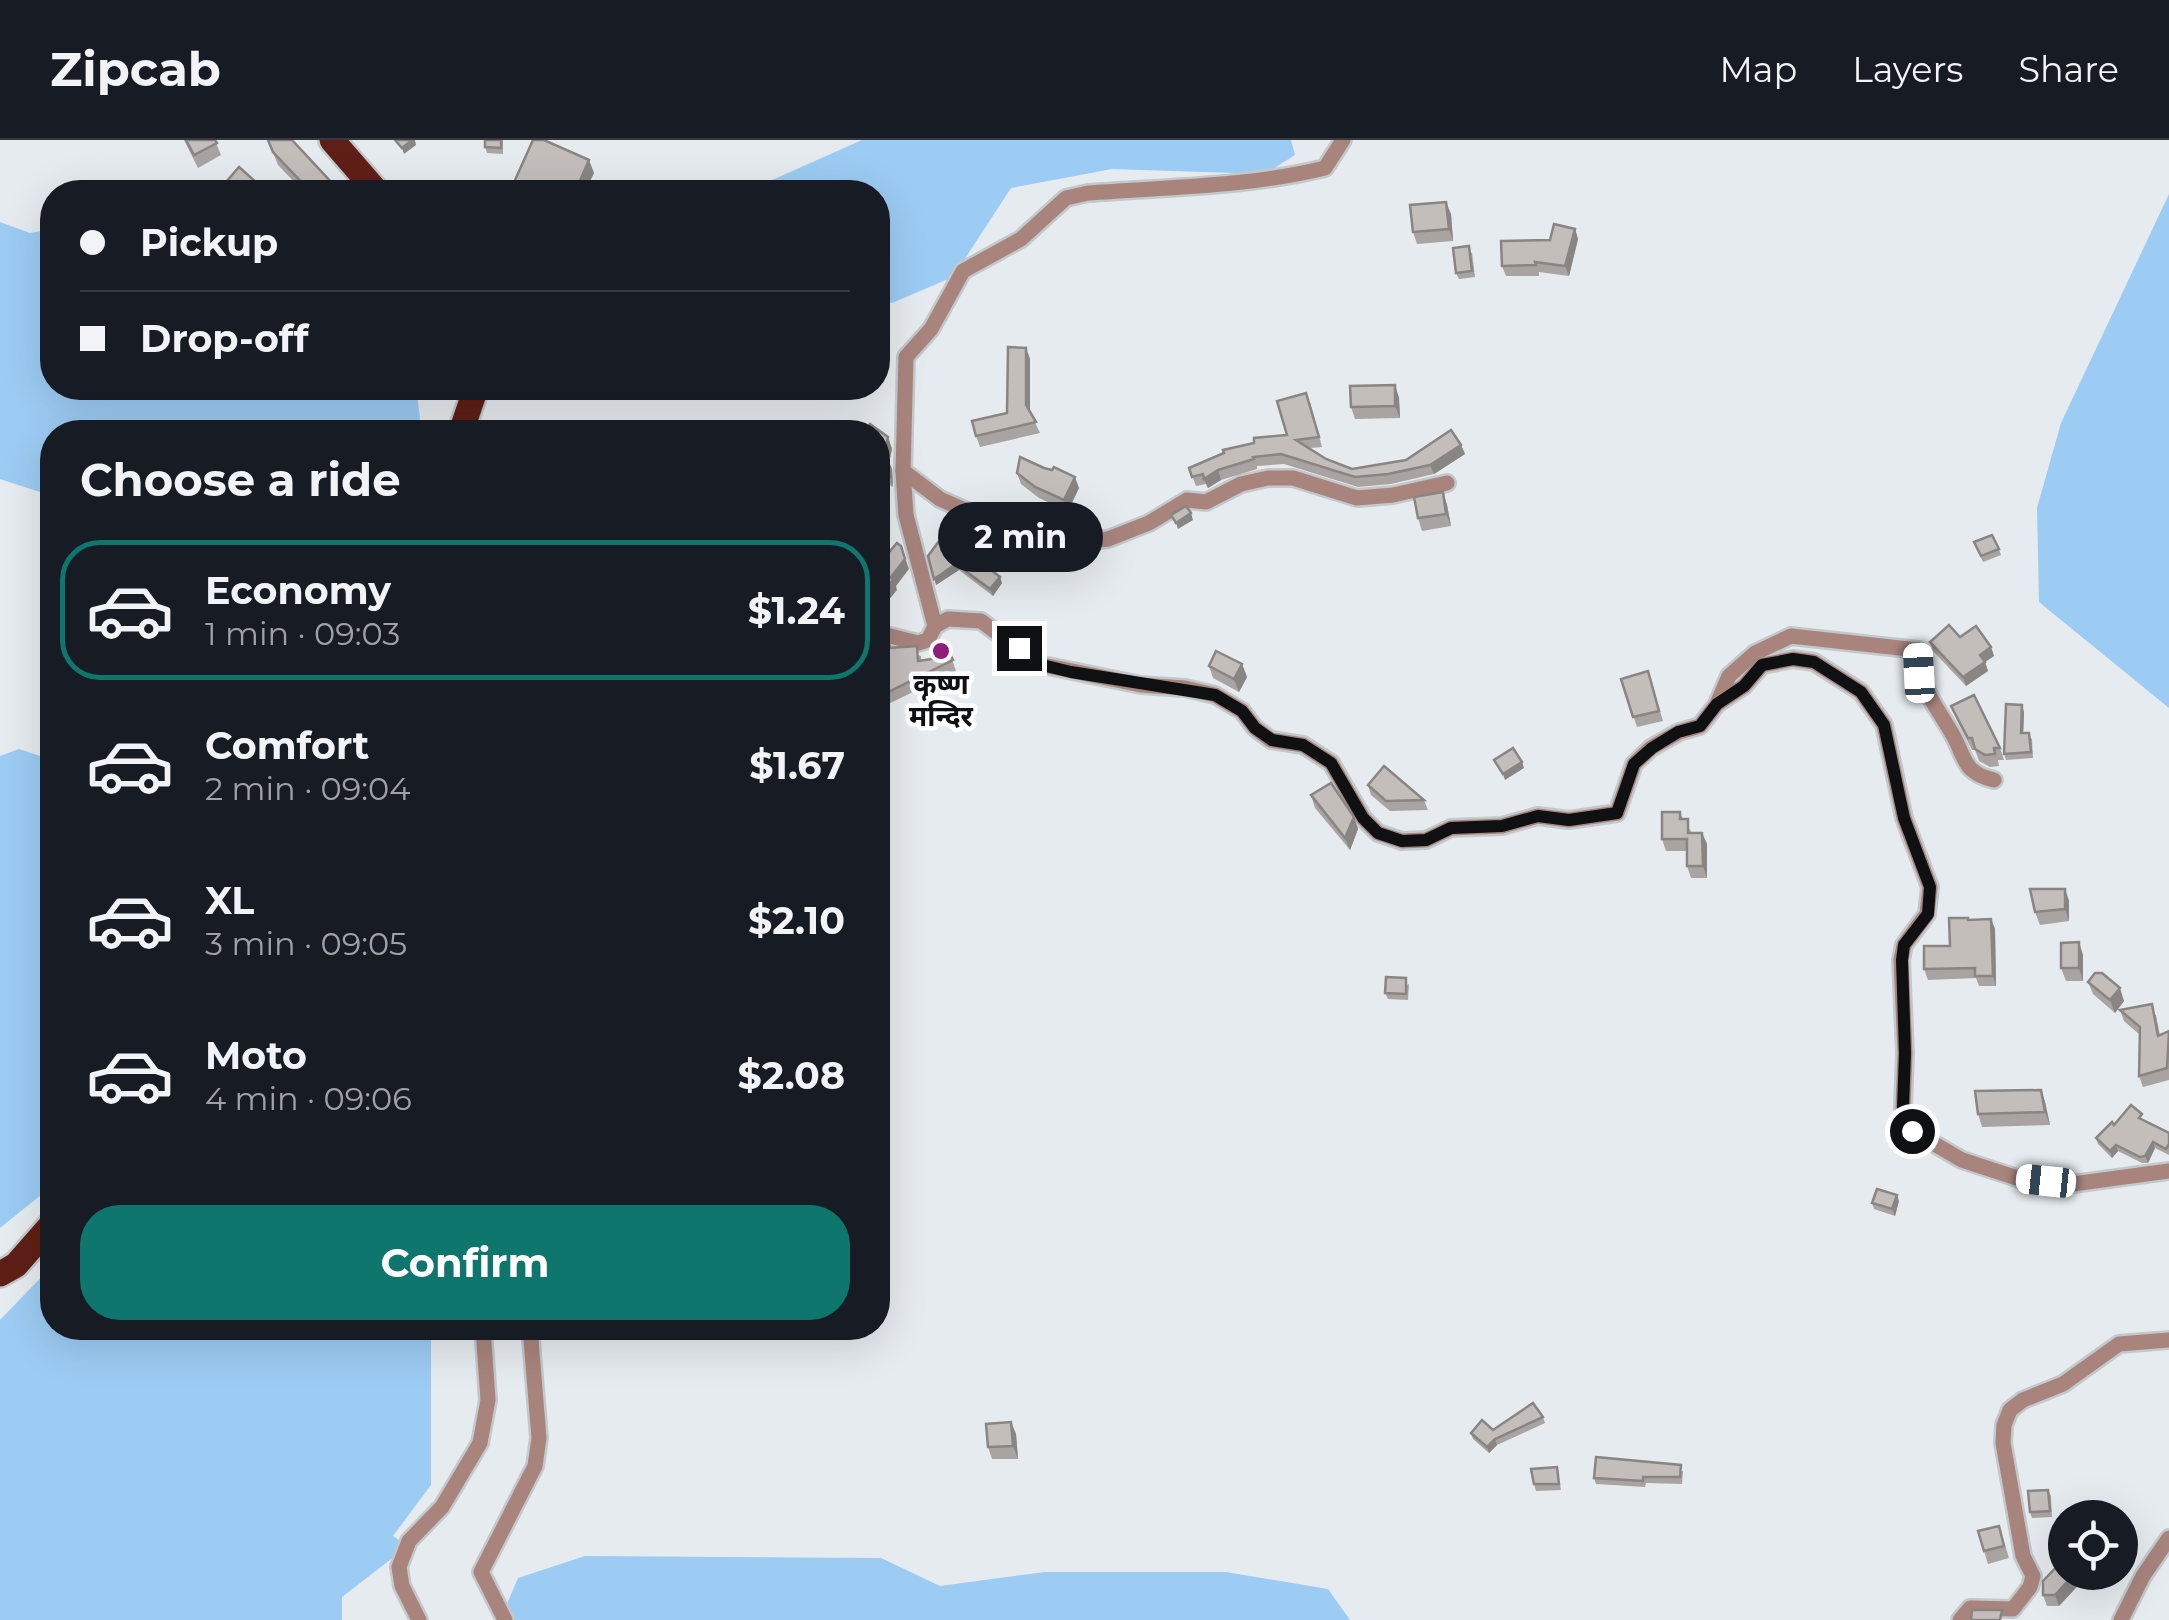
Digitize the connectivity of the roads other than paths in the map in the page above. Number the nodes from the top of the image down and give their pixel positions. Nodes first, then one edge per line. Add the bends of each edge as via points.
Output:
1 (332, 140) edge
2 (1344, 140) edge
3 (367, 180) edge
4 (903, 470) junction
5 (1447, 483) dead end
6 (935, 626) junction
7 (890, 635) edge
8 (1717, 704) junction
9 (1994, 780) dead end
10 (2169, 1171) edge
11 (40, 1238) edge
12 (0, 1274) edge
13 (484, 1340) edge
14 (531, 1340) edge
15 (2169, 1340) edge
16 (2169, 1538) edge
17 (419, 1620) edge
18 (505, 1620) edge
19 (1960, 1620) edge
20 (2121, 1620) edge

1 - 3 highway
2 - 4 street via 1325,168 1297,175 1066,198 1021,239 962,271 931,329 906,357
4 - 5 street via 940,499 1013,538 1069,544 1108,539 1187,500 1206,502 1268,478 1293,478 1356,498
4 - 6 street via 906,515
6 - 7 street via 928,640 918,642
6 - 8 street via 948,619 981,621 1038,664 1215,695 1272,740 1303,745 1331,763 1363,818 1378,833 1402,841 1538,816 1569,820 1617,813 1634,764 1678,732 1700,726
8 - 9 street via 1729,676 1791,636 1918,650 1924,689 1962,760 1977,776
8 - 10 street via 1762,665 1793,659 1814,662 1861,692 1884,725 1904,818 1930,887 1928,914 1904,945 1902,960 1903,1108 1912,1131 1962,1160 2020,1178 2072,1184
11 - 12 highway
13 - 17 street via 488,1400 480,1443 399,1566
14 - 18 street via 540,1438 535,1466 481,1572
15 - 19 street via 2119,1344 2063,1384 2010,1410 2003,1443 2030,1586 2013,1609 1970,1608
16 - 20 street

